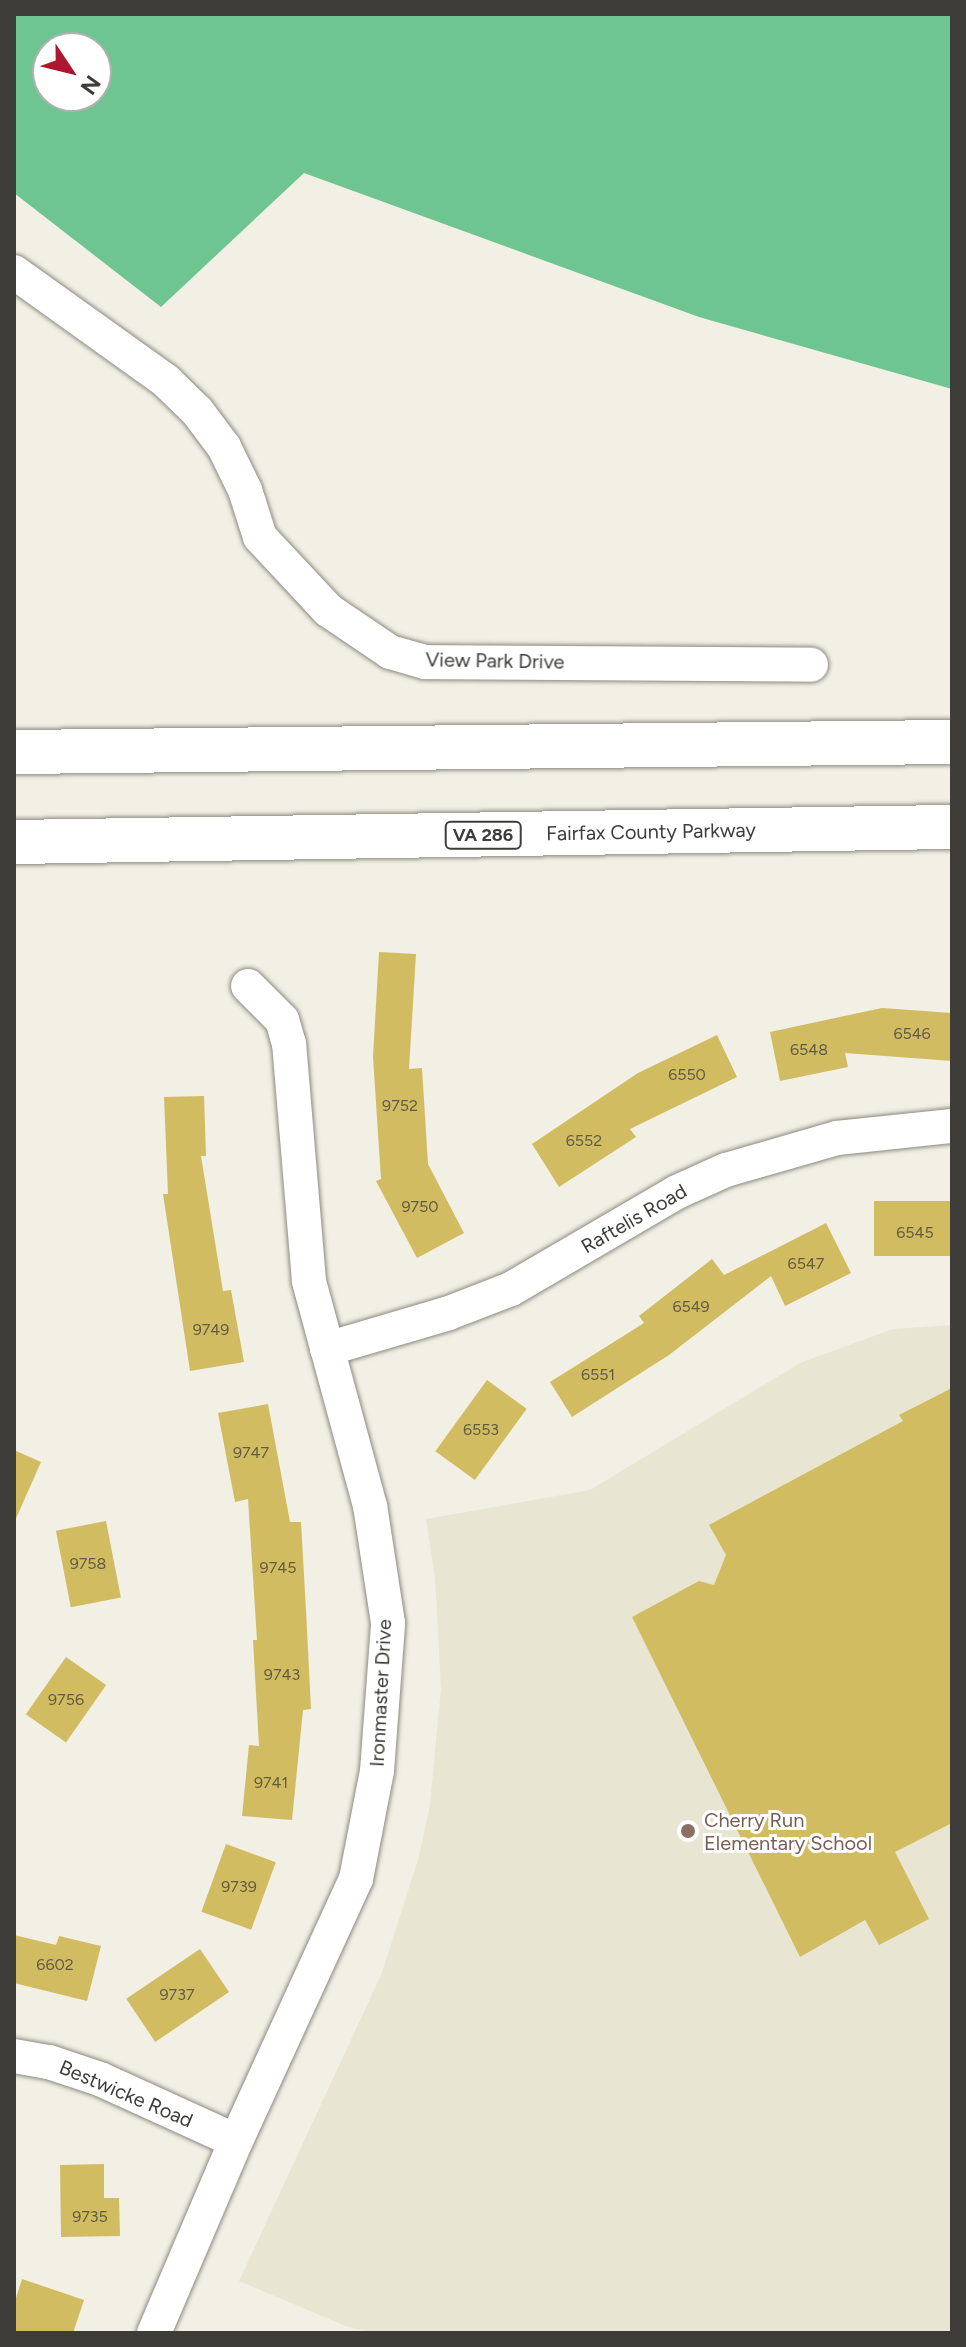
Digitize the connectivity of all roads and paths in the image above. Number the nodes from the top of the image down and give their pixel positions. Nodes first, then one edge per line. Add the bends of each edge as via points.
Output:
1 (14, 272) edge
2 (811, 665) dead end
3 (952, 742) edge
4 (14, 752) edge
5 (952, 827) edge
6 (14, 842) edge
7 (248, 986) dead end
8 (952, 1126) edge
9 (327, 1349) junction
10 (14, 2056) edge
11 (236, 2141) junction
12 (154, 2333) edge

1 - 2 street, View Park Drive via 166,381 197,411 224,447 260,537 328,610 390,652 425,662
3 - 4 highway
5 - 6 highway, Fairfax County Parkway / VA 286
7 - 9 street, Ironmaster Drive via 282,1020 289,1044 302,1230
8 - 9 street, Raftelis Road via 837,1138 726,1170 677,1192 511,1289
9 - 11 street, Ironmaster Drive via 370,1506 388,1623 377,1771 356,1879
10 - 11 street, Bestwicke Road via 100,2079
11 - 12 street, Ironmaster Drive

